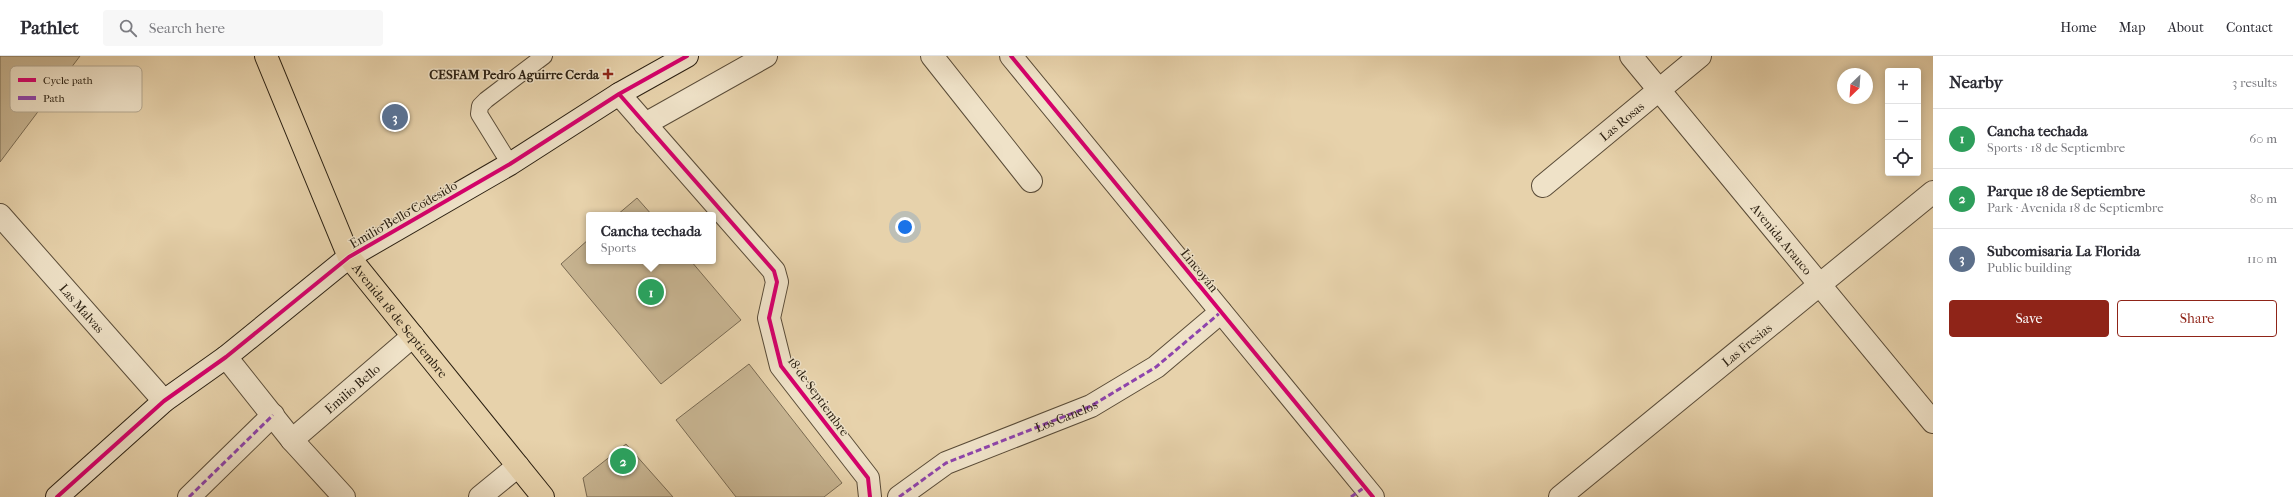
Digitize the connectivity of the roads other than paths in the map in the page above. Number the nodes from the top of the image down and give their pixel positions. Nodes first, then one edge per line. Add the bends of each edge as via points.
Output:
1 (266, 56) edge
2 (544, 56) edge
3 (687, 56) edge
4 (766, 56) edge
5 (932, 56) edge
6 (1011, 56) edge
7 (1631, 56) edge
8 (1700, 56) edge
9 (1660, 91) junction
10 (619, 94) junction
11 (645, 124) junction
12 (510, 164) junction
13 (1031, 181) dead end
14 (1543, 186) dead end
15 (1933, 192) edge
16 (0, 215) edge
17 (349, 257) junction
18 (1819, 285) junction
19 (1221, 312) junction
20 (413, 336) junction
21 (226, 357) junction
22 (164, 401) junction
23 (274, 415) junction
24 (1933, 422) edge
25 (292, 440) junction
26 (518, 466) junction
27 (1363, 494) edge
28 (58, 497) edge
29 (189, 497) edge
30 (344, 497) edge
31 (480, 497) edge
32 (543, 497) edge
33 (870, 497) edge
34 (899, 497) edge
35 (1560, 497) edge

1 - 17 main road, Avenida 18 de Septiembre
2 - 12 lane via 480,106 479,114
3 - 10 street, Emilio Bello Codesido
4 - 11 street
5 - 13 street
6 - 19 street, Lincoyán
7 - 9 street, Avenida Arauco
8 - 9 street, Las Rosas
9 - 14 street, Las Rosas
9 - 18 street, Avenida Arauco
10 - 11 street, 18 de Septiembre
10 - 12 street, Emilio Bello Codesido
11 - 33 street, 18 de Septiembre via 774,271 777,282 769,318 781,366 868,478
12 - 17 street, Emilio Bello Codesido
15 - 18 street, Las Fresias
16 - 22 street, Las Malvas
17 - 20 main road, Avenida 18 de Septiembre
17 - 21 street, Emilio Bello Codesido
18 - 24 street, Avenida Arauco
18 - 35 street, Las Fresias
19 - 27 street, Lincoyán
19 - 34 street, Los Canelos via 1156,367 1091,406 946,463
20 - 25 street, Emilio Bello
20 - 26 main road, Avenida 18 de Septiembre
21 - 22 street, Emilio Bello Codesido
21 - 23 street
22 - 28 street, Emilio Bello Codesido
23 - 25 street
23 - 29 street
25 - 30 street
26 - 31 street
26 - 32 main road, Avenida 18 de Septiembre

